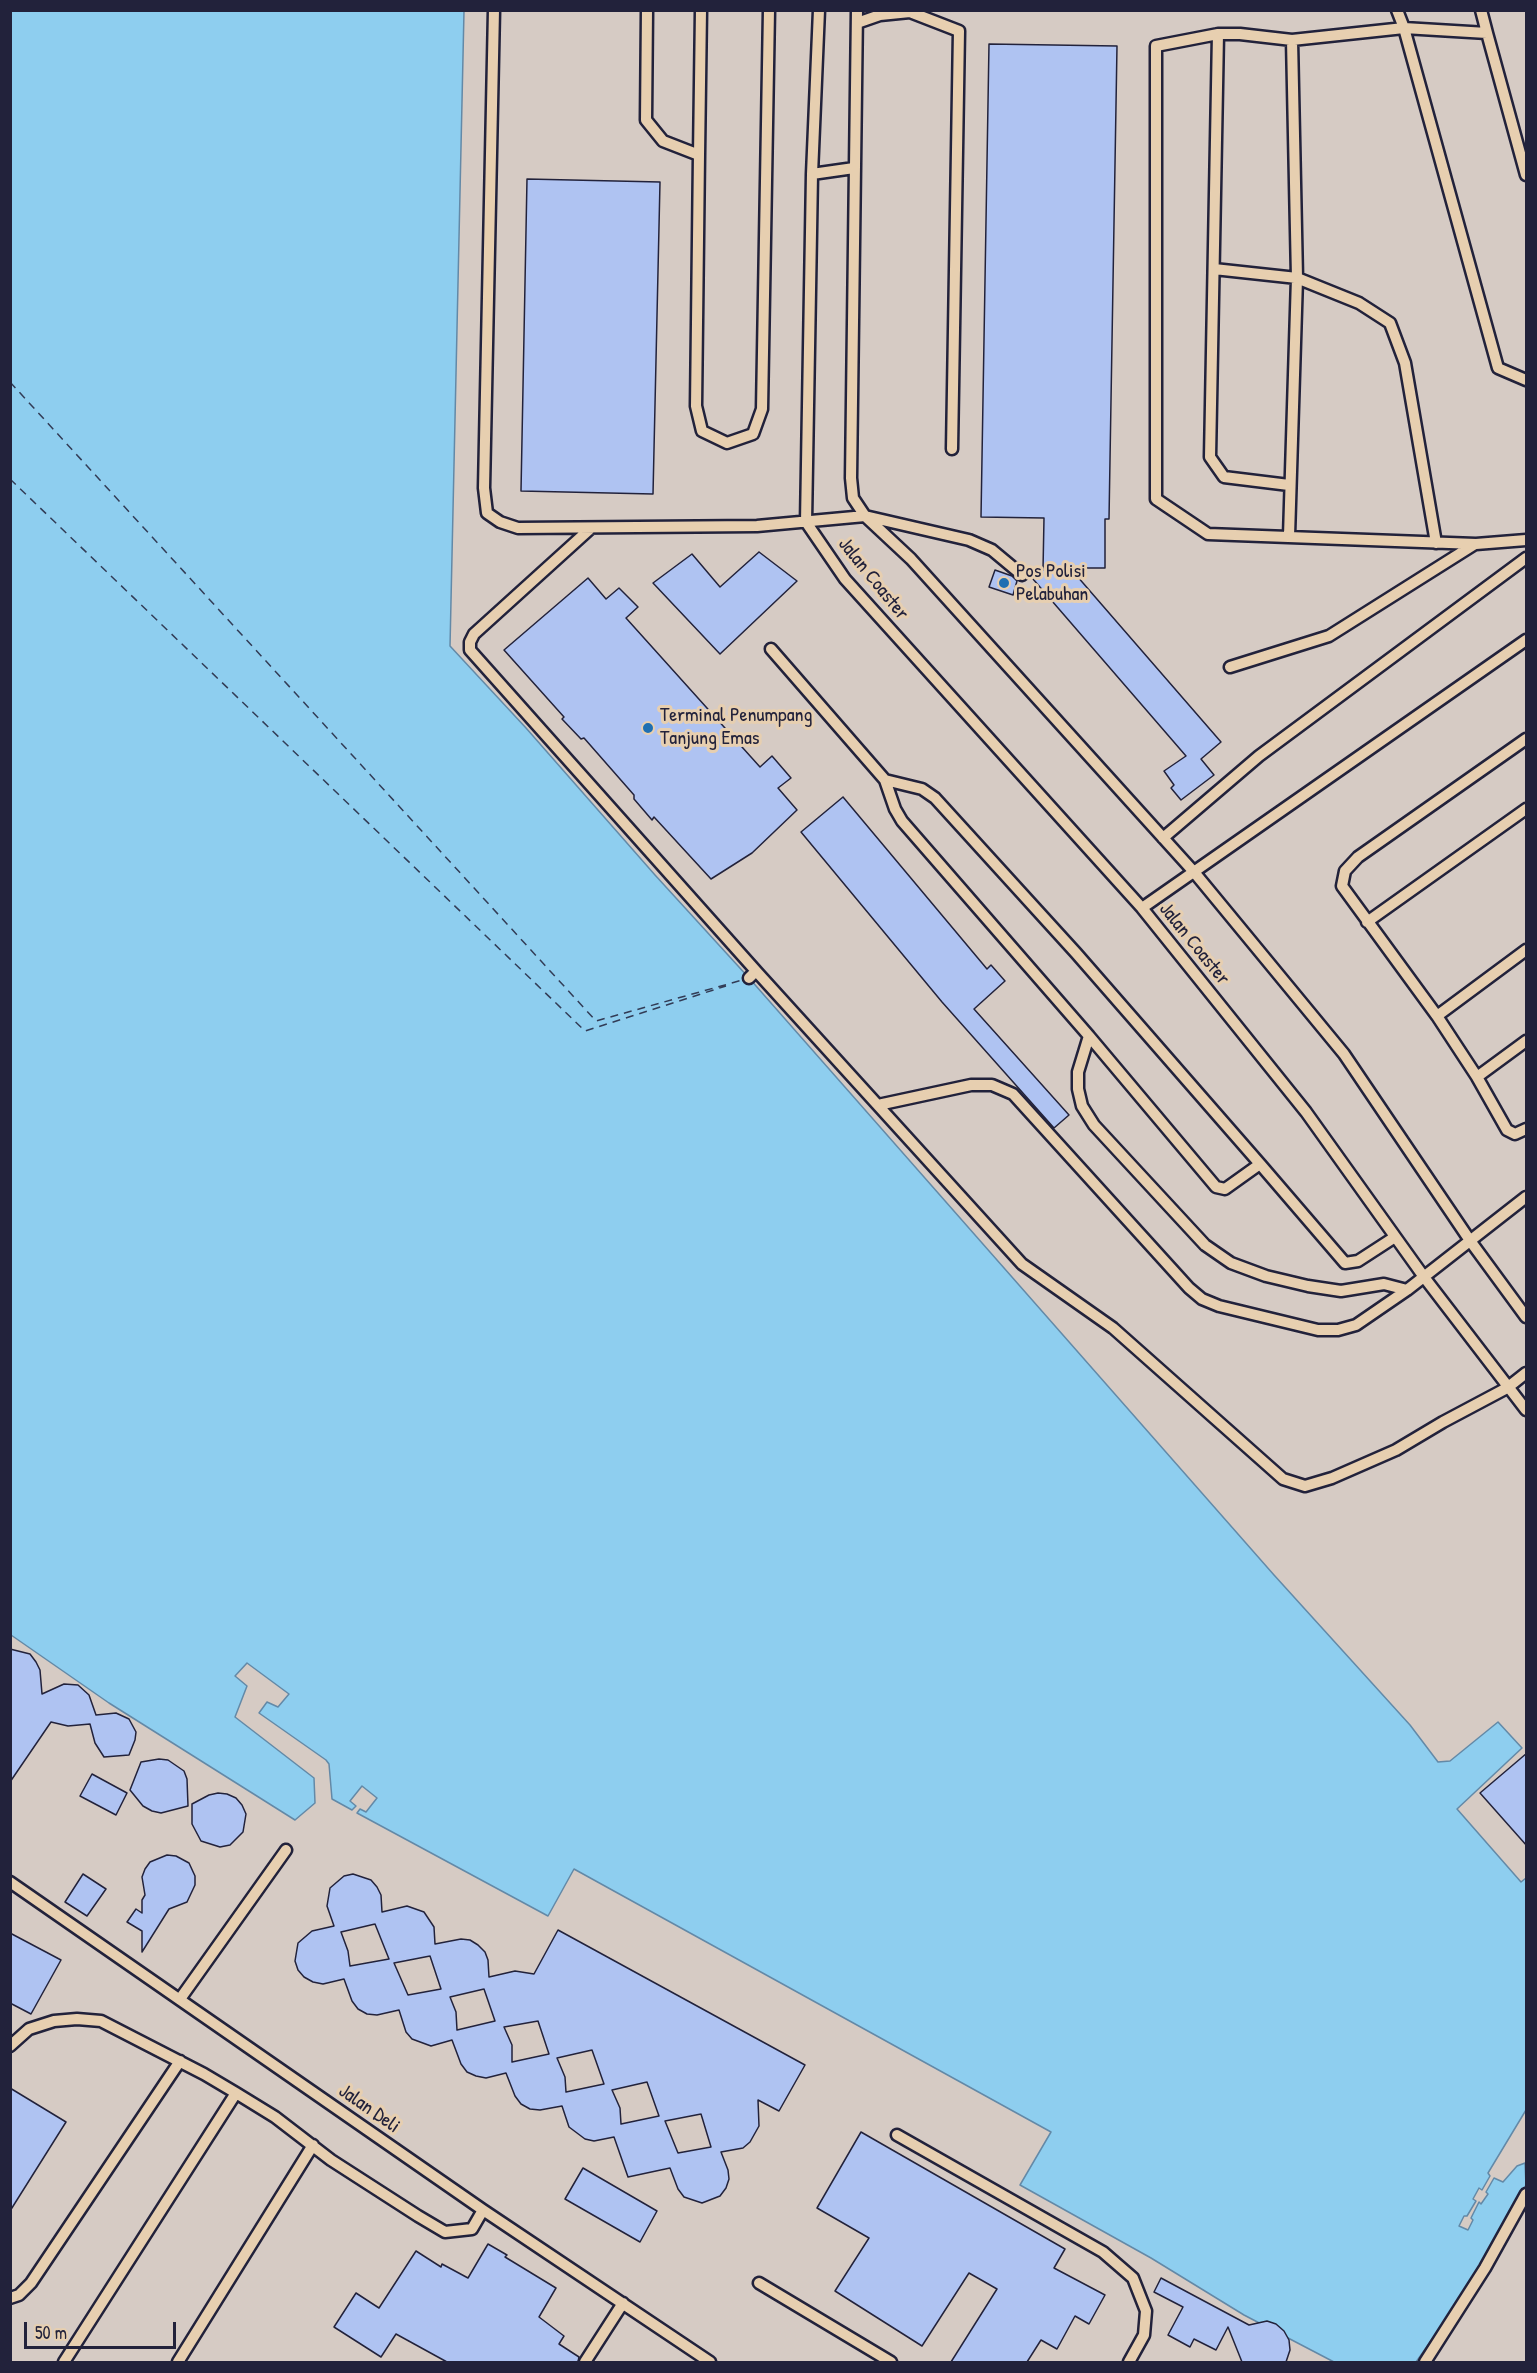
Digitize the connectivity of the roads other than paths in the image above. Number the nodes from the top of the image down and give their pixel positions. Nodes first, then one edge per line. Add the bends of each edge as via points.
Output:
1 (494, 10) edge
2 (647, 10) edge
3 (701, 10) edge
4 (769, 10) edge
5 (819, 10) edge
6 (857, 10) edge
7 (1397, 10) edge
8 (1480, 10) edge
9 (857, 23) junction
10 (1404, 28) junction
11 (1487, 33) junction
12 (1218, 34) junction
13 (1292, 40) junction
14 (699, 155) junction
15 (854, 168) junction
16 (812, 174) junction
17 (1527, 175) edge
18 (1214, 269) junction
19 (1297, 278) junction
20 (1527, 380) edge
21 (952, 449) dead end
22 (1289, 485) junction
23 (865, 516) junction
24 (806, 522) junction
25 (591, 528) junction
26 (1288, 536) junction
27 (1527, 540) edge
28 (1436, 543) junction
29 (1476, 544) junction
30 (1527, 558) edge
31 (1022, 574) dead end
32 (1527, 639) edge
33 (771, 650) dead end
34 (1230, 667) dead end
35 (1527, 739) edge
36 (885, 780) junction
37 (1527, 809) edge
38 (1163, 838) junction
39 (1194, 872) junction
40 (1142, 908) junction
41 (1367, 922) junction
42 (1527, 950) edge
43 (1437, 1016) junction
44 (1089, 1036) junction
45 (1527, 1041) edge
46 (1477, 1077) junction
47 (878, 1105) junction
48 (1527, 1129) edge
49 (1260, 1164) junction
50 (1527, 1197) edge
51 (1395, 1237) junction
52 (1471, 1242) junction
53 (1424, 1277) junction
54 (1407, 1290) junction
55 (1527, 1317) edge
56 (1527, 1373) edge
57 (1507, 1388) junction
58 (1527, 1410) edge
59 (286, 1850) dead end
60 (10, 1882) edge
61 (180, 1999) junction
62 (10, 2046) edge
63 (180, 2061) junction
64 (236, 2093) junction
65 (897, 2135) dead end
66 (313, 2145) junction
67 (1527, 2194) edge
68 (483, 2210) junction
69 (759, 2283) dead end
70 (10, 2298) edge
71 (623, 2303) junction
72 (64, 2362) edge
73 (178, 2362) edge
74 (585, 2362) edge
75 (710, 2362) edge
76 (891, 2362) edge
77 (1129, 2362) edge
78 (1425, 2362) edge

1 - 25 lane via 484,488 488,513 518,528
2 - 14 lane via 646,120 663,141
3 - 14 lane
4 - 14 lane via 762,410 753,434 727,443 702,431 696,406
5 - 16 lane
6 - 9 lane
7 - 10 lane
8 - 11 lane
9 - 15 lane
9 - 21 lane via 880,15 910,12 959,31
10 - 11 lane
10 - 13 lane
10 - 20 lane via 1498,368
11 - 17 lane
12 - 13 lane
12 - 18 lane
12 - 26 lane via 1156,46 1156,499 1208,534
13 - 19 lane
15 - 16 lane
15 - 23 lane via 850,478 853,498
16 - 24 lane
18 - 19 lane
18 - 22 lane via 1210,457 1224,477
19 - 22 lane
19 - 28 lane via 1359,303 1390,323 1405,363
22 - 26 lane
23 - 24 lane
23 - 31 lane via 969,540 992,550
23 - 38 lane, Jalan Coaster via 911,559
24 - 25 lane
24 - 40 lane, Jalan Coaster via 845,579
25 - 47 lane via 474,634 470,651 753,974
26 - 28 lane
27 - 29 lane
28 - 29 lane
29 - 34 lane via 1329,636
30 - 38 lane via 1259,756
32 - 39 lane
33 - 36 lane
35 - 41 lane via 1358,857 1345,871 1342,886
36 - 44 lane via 902,821
36 - 49 lane via 922,789 935,798
37 - 41 lane
38 - 39 lane, Jalan Coaster
39 - 40 lane
39 - 52 lane, Jalan Coaster via 1344,1054
40 - 51 lane, Jalan Coaster via 1306,1112
41 - 43 lane
42 - 43 lane
43 - 46 lane
44 - 49 lane via 1216,1187 1225,1189
44 - 54 lane via 1078,1072 1082,1106 1094,1125 1205,1245 1231,1263 1308,1286 1341,1291 1384,1284
45 - 46 lane
46 - 48 lane via 1507,1130 1515,1134
47 - 54 lane via 971,1085 992,1085 1013,1095 1189,1288 1219,1306 1318,1330 1338,1330 1356,1325
47 - 57 lane via 1022,1264 1113,1328 1283,1479 1305,1486 1332,1478 1396,1450
49 - 51 lane via 1345,1263 1358,1261
50 - 52 lane
51 - 53 lane, Jalan Coaster
52 - 53 lane
52 - 55 lane, Jalan Coaster
53 - 54 lane
53 - 57 lane, Jalan Coaster
56 - 57 lane
57 - 58 lane, Jalan Coaster
59 - 61 lane
60 - 61 lane, Jalan Deli
61 - 68 lane, Jalan Deli
62 - 63 lane via 29,2029 77,2019 101,2022
63 - 64 lane
63 - 70 lane via 31,2283
64 - 66 lane
64 - 72 lane
65 - 77 lane via 1103,2252 1133,2278 1146,2311 1144,2335
66 - 68 lane via 446,2232 472,2229
66 - 73 lane
67 - 78 lane
68 - 71 lane, Jalan Deli
69 - 76 lane
71 - 74 lane
71 - 75 lane, Jalan Deli

